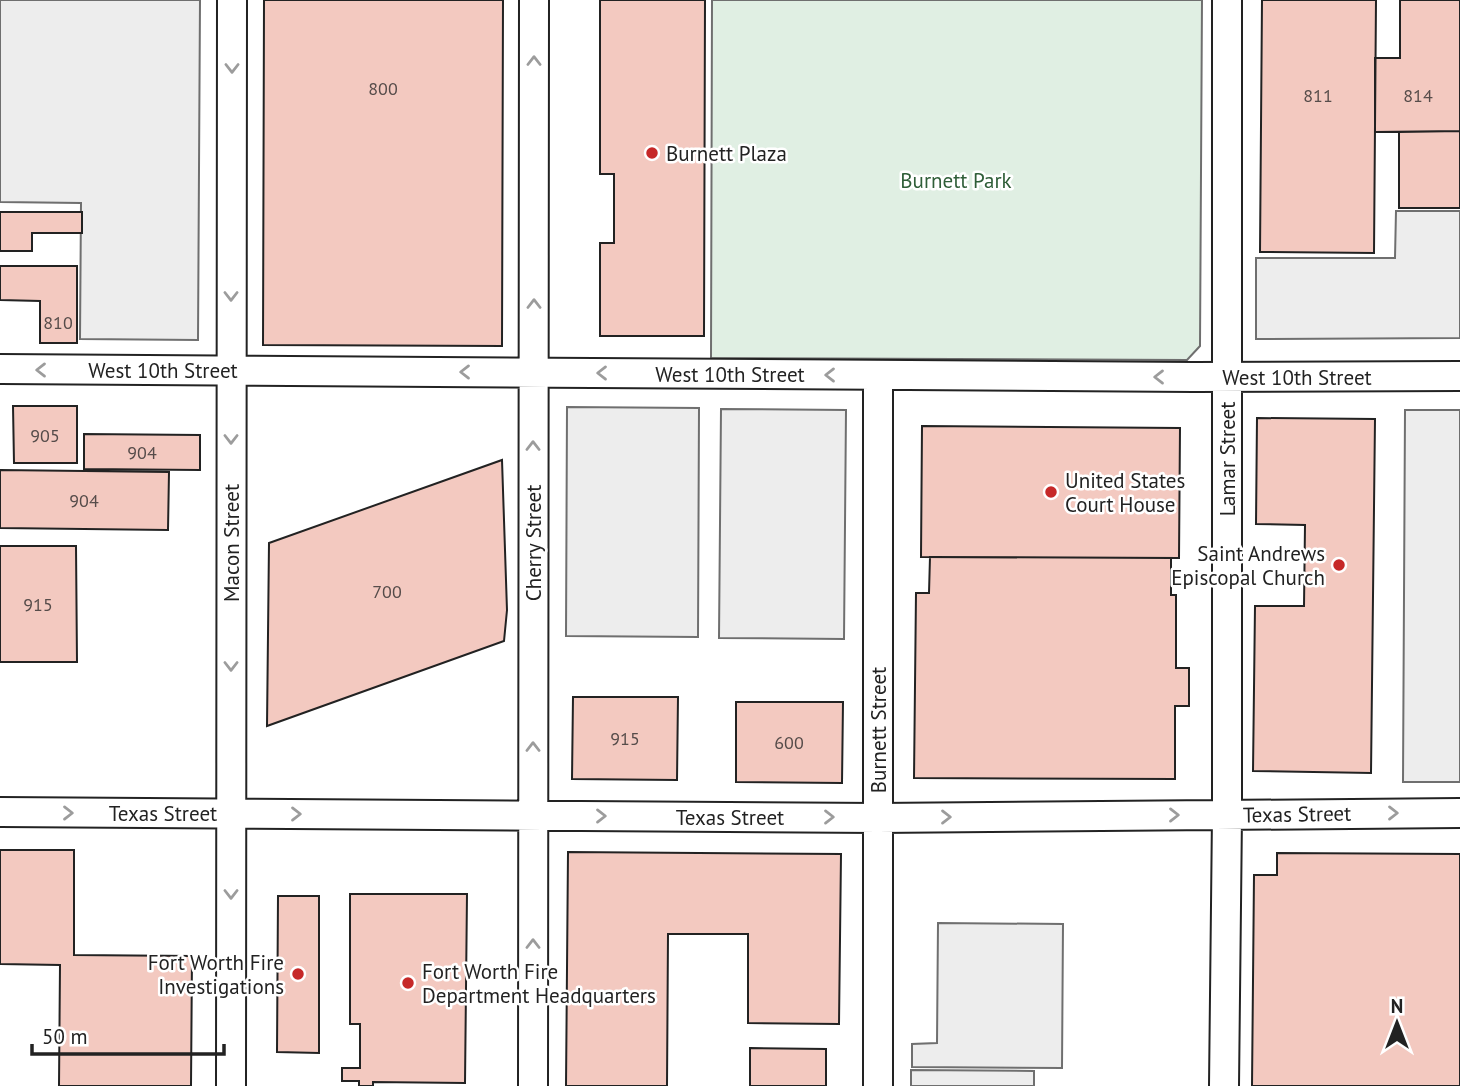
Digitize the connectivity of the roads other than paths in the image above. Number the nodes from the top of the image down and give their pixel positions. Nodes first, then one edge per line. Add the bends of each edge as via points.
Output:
1 (232, 0) edge
2 (534, 0) edge
3 (1227, 0) edge
4 (0, 369) edge
5 (231, 371) junction
6 (533, 372) junction
7 (878, 375) junction
8 (1460, 376) edge
9 (1227, 377) junction
10 (0, 812) edge
11 (231, 813) junction
12 (1460, 813) edge
13 (1227, 815) junction
14 (533, 816) junction
15 (878, 818) junction
16 (232, 1086) edge
17 (533, 1086) edge
18 (878, 1086) edge
19 (1224, 1086) edge

1 -> 5 street, Macon Street
6 -> 2 street, Cherry Street
3 - 9 street, Lamar Street
5 -> 4 street, West 10th Street
6 -> 5 street, West 10th Street
5 -> 11 street, Macon Street
7 -> 6 street, West 10th Street
14 -> 6 street, Cherry Street
9 -> 7 street, West 10th Street
7 - 15 street, Burnett Street
8 - 9 street, West 10th Street
9 - 13 street, Lamar Street
10 -> 11 street, Texas Street
11 -> 14 street, Texas Street
11 -> 16 street, Macon Street
13 -> 12 street, Texas Street
15 -> 13 street, Texas Street
13 - 19 street, Lamar Street
14 -> 15 street, Texas Street
17 -> 14 street, Cherry Street
15 - 18 street, Burnett Street

